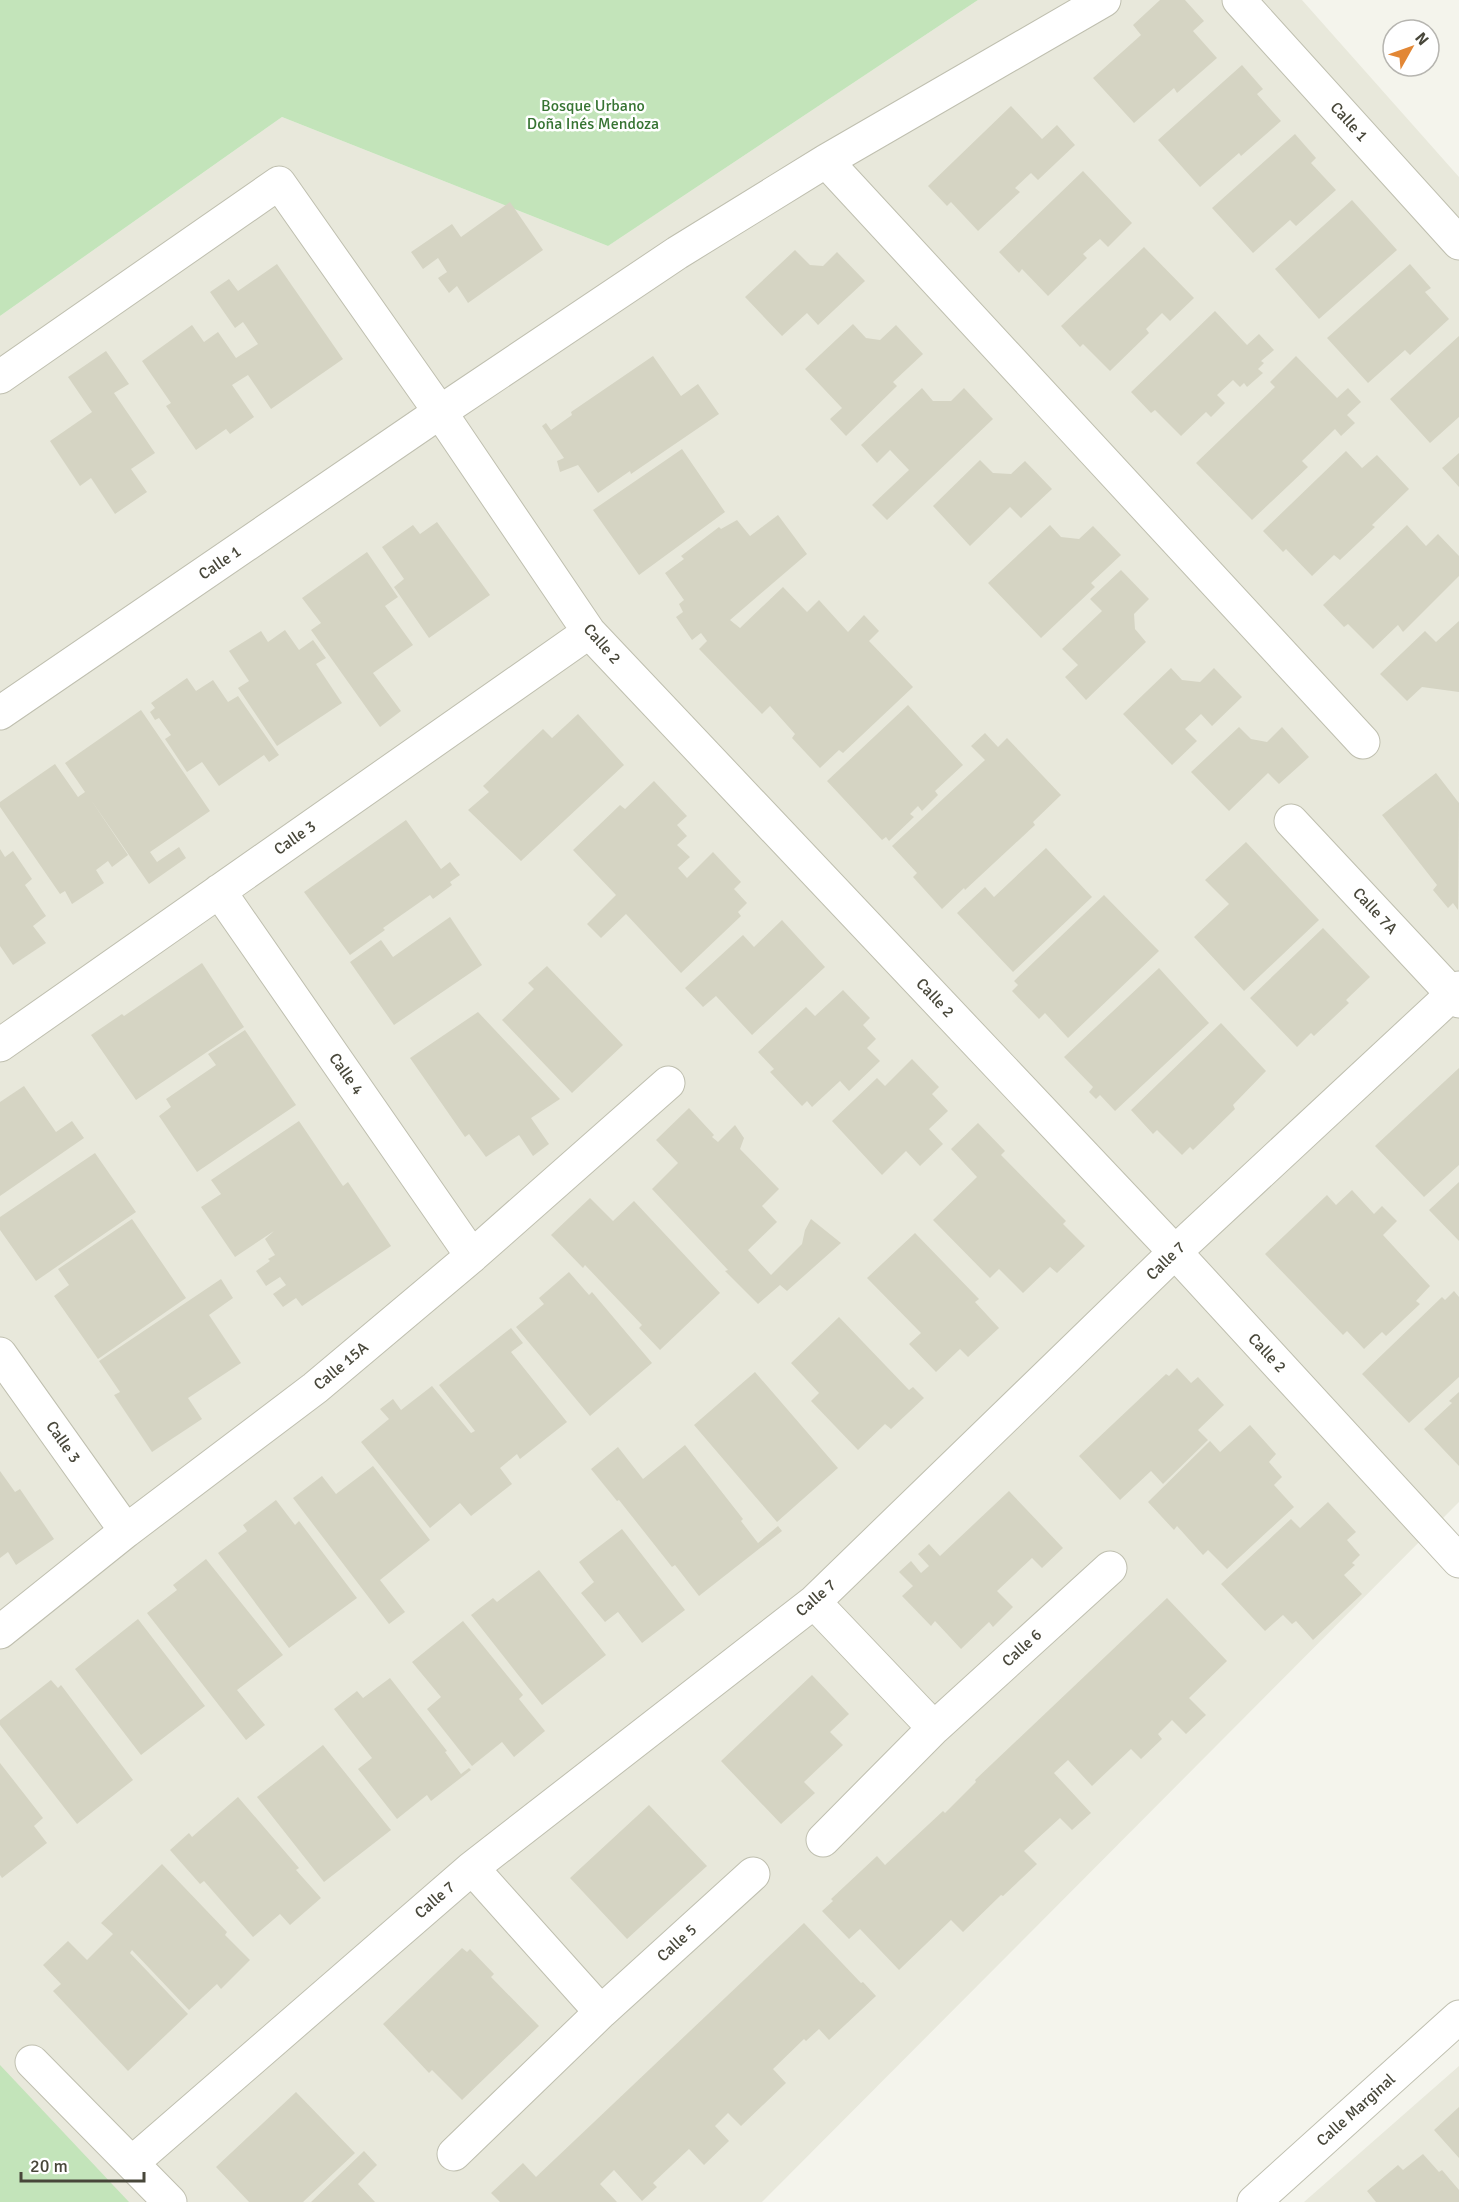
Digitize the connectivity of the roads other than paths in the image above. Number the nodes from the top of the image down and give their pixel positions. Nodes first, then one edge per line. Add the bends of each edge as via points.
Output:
1 (1104, 0) edge
2 (1239, 0) edge
3 (826, 161) junction
4 (1459, 243) edge
5 (0, 377) edge
6 (440, 412) junction
7 (589, 632) junction
8 (0, 713) edge
9 (1363, 742) dead end
10 (1291, 821) dead end
11 (219, 891) junction
12 (1457, 994) edge
13 (0, 1045) edge
14 (668, 1083) dead end
15 (1174, 1252) junction
16 (472, 1256) junction
17 (0, 1354) edge
18 (126, 1531) junction
19 (1459, 1561) edge
20 (1110, 1568) dead end
21 (814, 1602) junction
22 (0, 1632) edge
23 (934, 1728) junction
24 (823, 1840) dead end
25 (472, 1868) junction
26 (753, 1874) dead end
27 (601, 2012) junction
28 (1459, 2018) edge
29 (32, 2062) dead end
30 (454, 2154) dead end
31 (133, 2162) junction
32 (170, 2202) edge
33 (1254, 2202) edge

1 - 3 street, Calle 1
2 - 4 street, Calle 1
3 - 6 street, Calle 1 via 677,253
3 - 9 street
5 - 6 street, Calle 2 via 279,183
6 - 7 street, Calle 2
6 - 8 street, Calle 1
7 - 11 street, Calle 3
7 - 15 street, Calle 2
10 - 12 street, Calle 7A
11 - 13 street, Calle 3
11 - 16 street, Calle 4
12 - 15 street, Calle 7
14 - 16 street, Calle 15A
15 - 19 street, Calle 2
15 - 21 street, Calle 7
16 - 18 street, Calle 15A via 315,1388
17 - 18 street, Calle 3
18 - 22 street, Calle 15A
20 - 23 street, Calle 6
21 - 23 street
21 - 25 street, Calle 7
23 - 24 street, Calle 6
25 - 27 street
25 - 31 street, Calle 7
26 - 27 street, Calle 5
27 - 30 street, Calle 5
28 - 33 street, Calle Marginal
29 - 31 street
31 - 32 street

